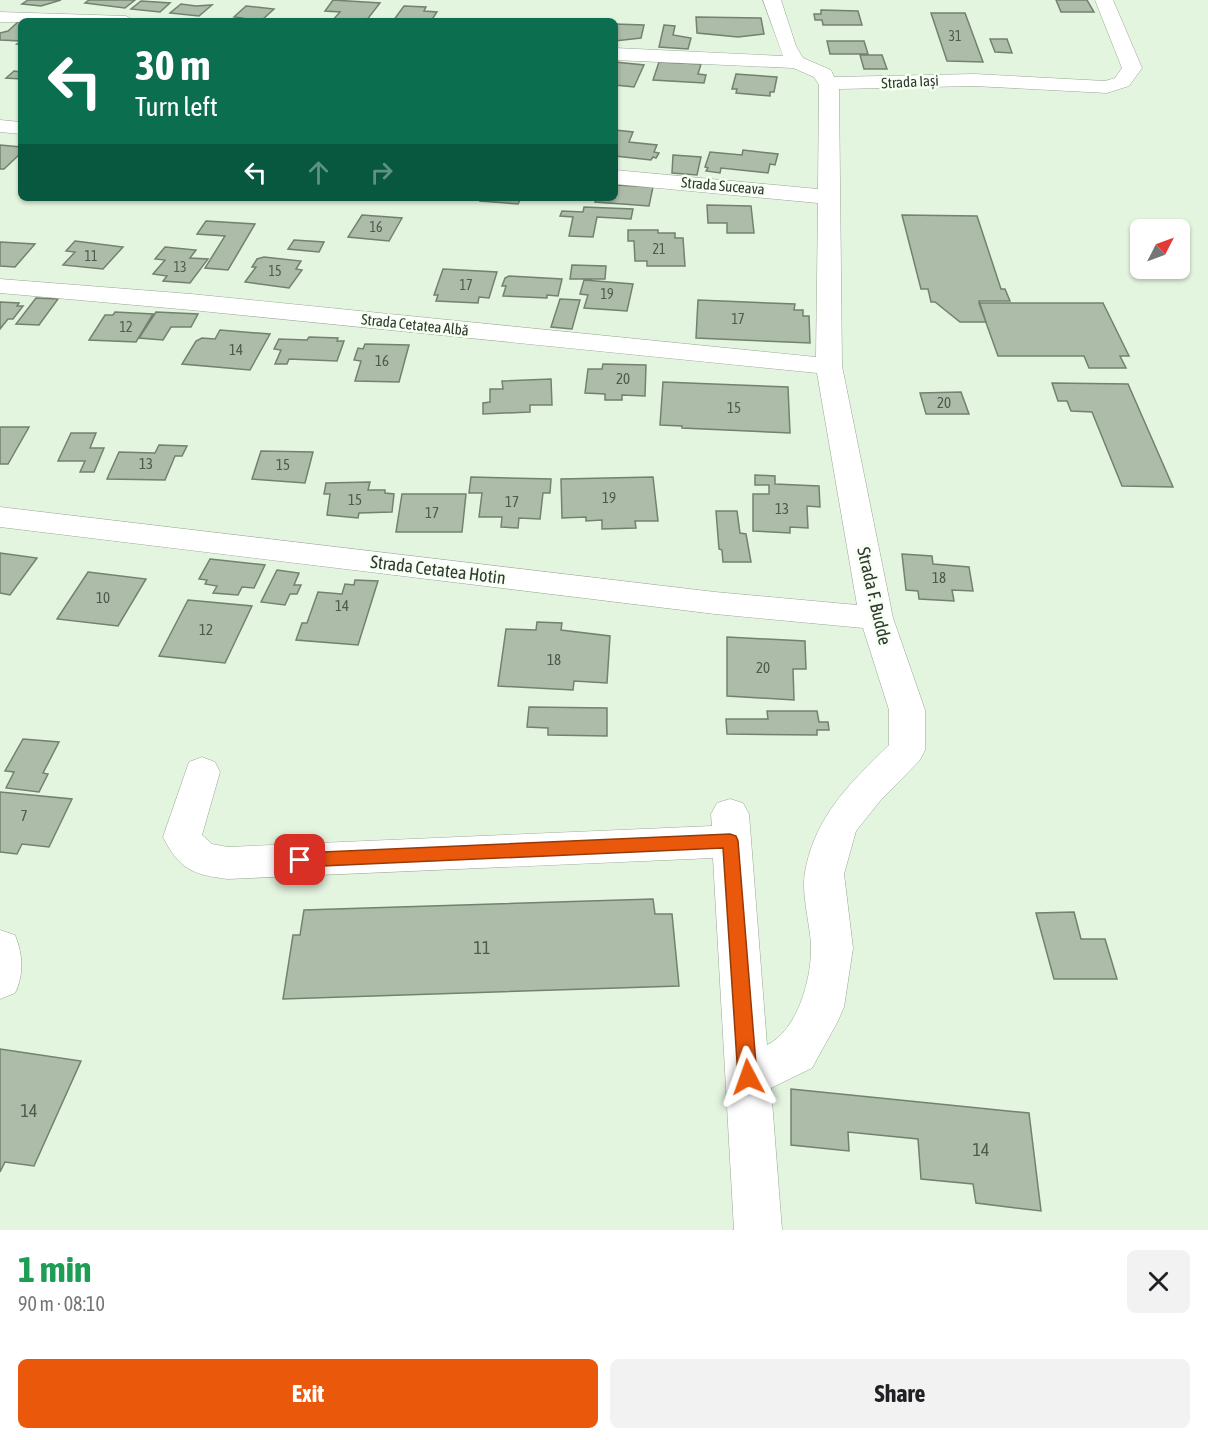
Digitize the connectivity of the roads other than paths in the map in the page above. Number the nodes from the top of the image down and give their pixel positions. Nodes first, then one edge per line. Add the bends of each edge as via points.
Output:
1 (772, 0) edge
2 (1104, 0) edge
3 (0, 17) edge
4 (32, 18) edge
5 (618, 54) edge
6 (796, 62) junction
7 (829, 83) junction
8 (0, 126) edge
9 (18, 128) edge
10 (618, 177) edge
11 (830, 197) junction
12 (0, 286) edge
13 (830, 366) junction
14 (0, 517) edge
15 (876, 618) junction
16 (202, 772) dead end
17 (748, 1077) junction
18 (758, 1230) edge

1 - 6 street
2 - 7 street, Strada Iași via 1132,68 1122,82 1107,87 974,80
3 - 4 street
5 - 6 street
6 - 7 street via 824,74
7 - 11 street, Strada F. Budde
8 - 9 street
10 - 11 street, Strada Suceava
11 - 13 street, Strada F. Budde
12 - 13 street, Strada Cetatea Albă
13 - 15 street, Strada F. Budde
14 - 15 street, Strada Cetatea Hotin via 715,603
15 - 17 street, Strada F. Budde via 907,710 907,750 839,825 824,874 832,948 823,1007 795,1053
16 - 17 street via 182,837 200,860 228,863 730,828
17 - 18 street

